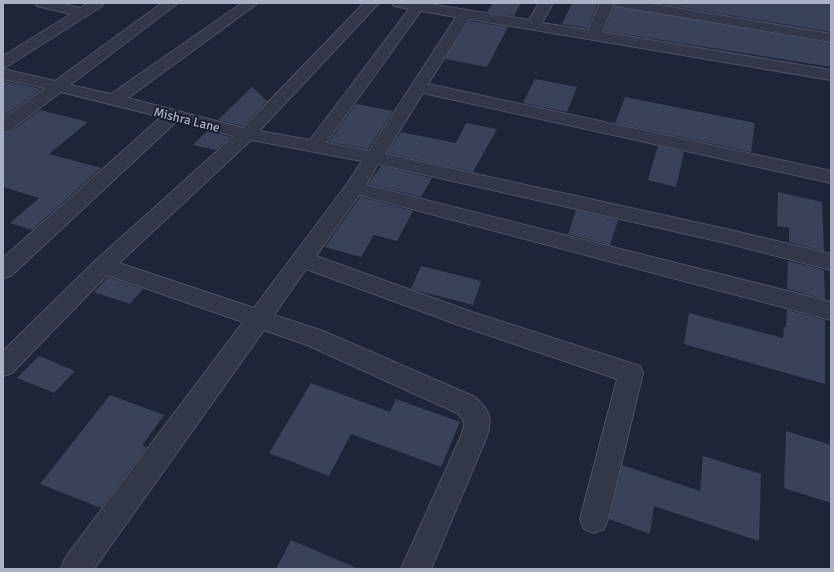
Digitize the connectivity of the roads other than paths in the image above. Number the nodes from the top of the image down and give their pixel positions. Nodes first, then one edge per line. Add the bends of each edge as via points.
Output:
1 (42, 3) edge
2 (97, 3) edge
3 (171, 3) edge
4 (251, 3) edge
5 (372, 3) edge
6 (399, 3) edge
7 (488, 3) edge
8 (546, 3) edge
9 (607, 3) edge
10 (621, 3) edge
11 (418, 6) junction
12 (82, 12) junction
13 (472, 15) junction
14 (533, 26) junction
15 (593, 36) junction
16 (831, 38) edge
17 (3, 63) edge
18 (3, 74) edge
19 (831, 76) edge
20 (59, 87) junction
21 (418, 87) junction
22 (114, 100) junction
23 (172, 116) junction
24 (3, 127) edge
25 (247, 134) junction
26 (315, 146) junction
27 (372, 157) junction
28 (831, 176) edge
29 (354, 188) junction
30 (301, 259) junction
31 (831, 262) edge
32 (103, 266) junction
33 (3, 270) edge
34 (831, 311) edge
35 (258, 318) junction
36 (3, 366) edge
37 (594, 519) dead end
38 (76, 569) edge
39 (416, 569) edge

1 - 12 street
2 - 12 street
3 - 20 street
4 - 22 street
5 - 25 street
6 - 11 street
7 - 13 street
8 - 14 street
9 - 15 street
10 - 16 street
11 - 13 street
11 - 26 street
12 - 17 street
13 - 14 street
13 - 21 street
14 - 15 street
15 - 19 street
18 - 20 street, Mishra Lane
20 - 22 street, Mishra Lane
20 - 24 street
21 - 27 street
21 - 28 street
22 - 23 street, Mishra Lane
23 - 25 street, Mishra Lane
23 - 33 street
25 - 26 street, Mishra Lane
25 - 32 street
26 - 27 street, Mishra Lane
27 - 29 street
27 - 31 street, Mishra Lane
29 - 30 street
29 - 34 street
30 - 35 street
30 - 37 street via 464,318 631,373
32 - 35 street
32 - 36 street
35 - 38 street
35 - 39 street via 315,338 466,405 476,414 477,426 474,436

